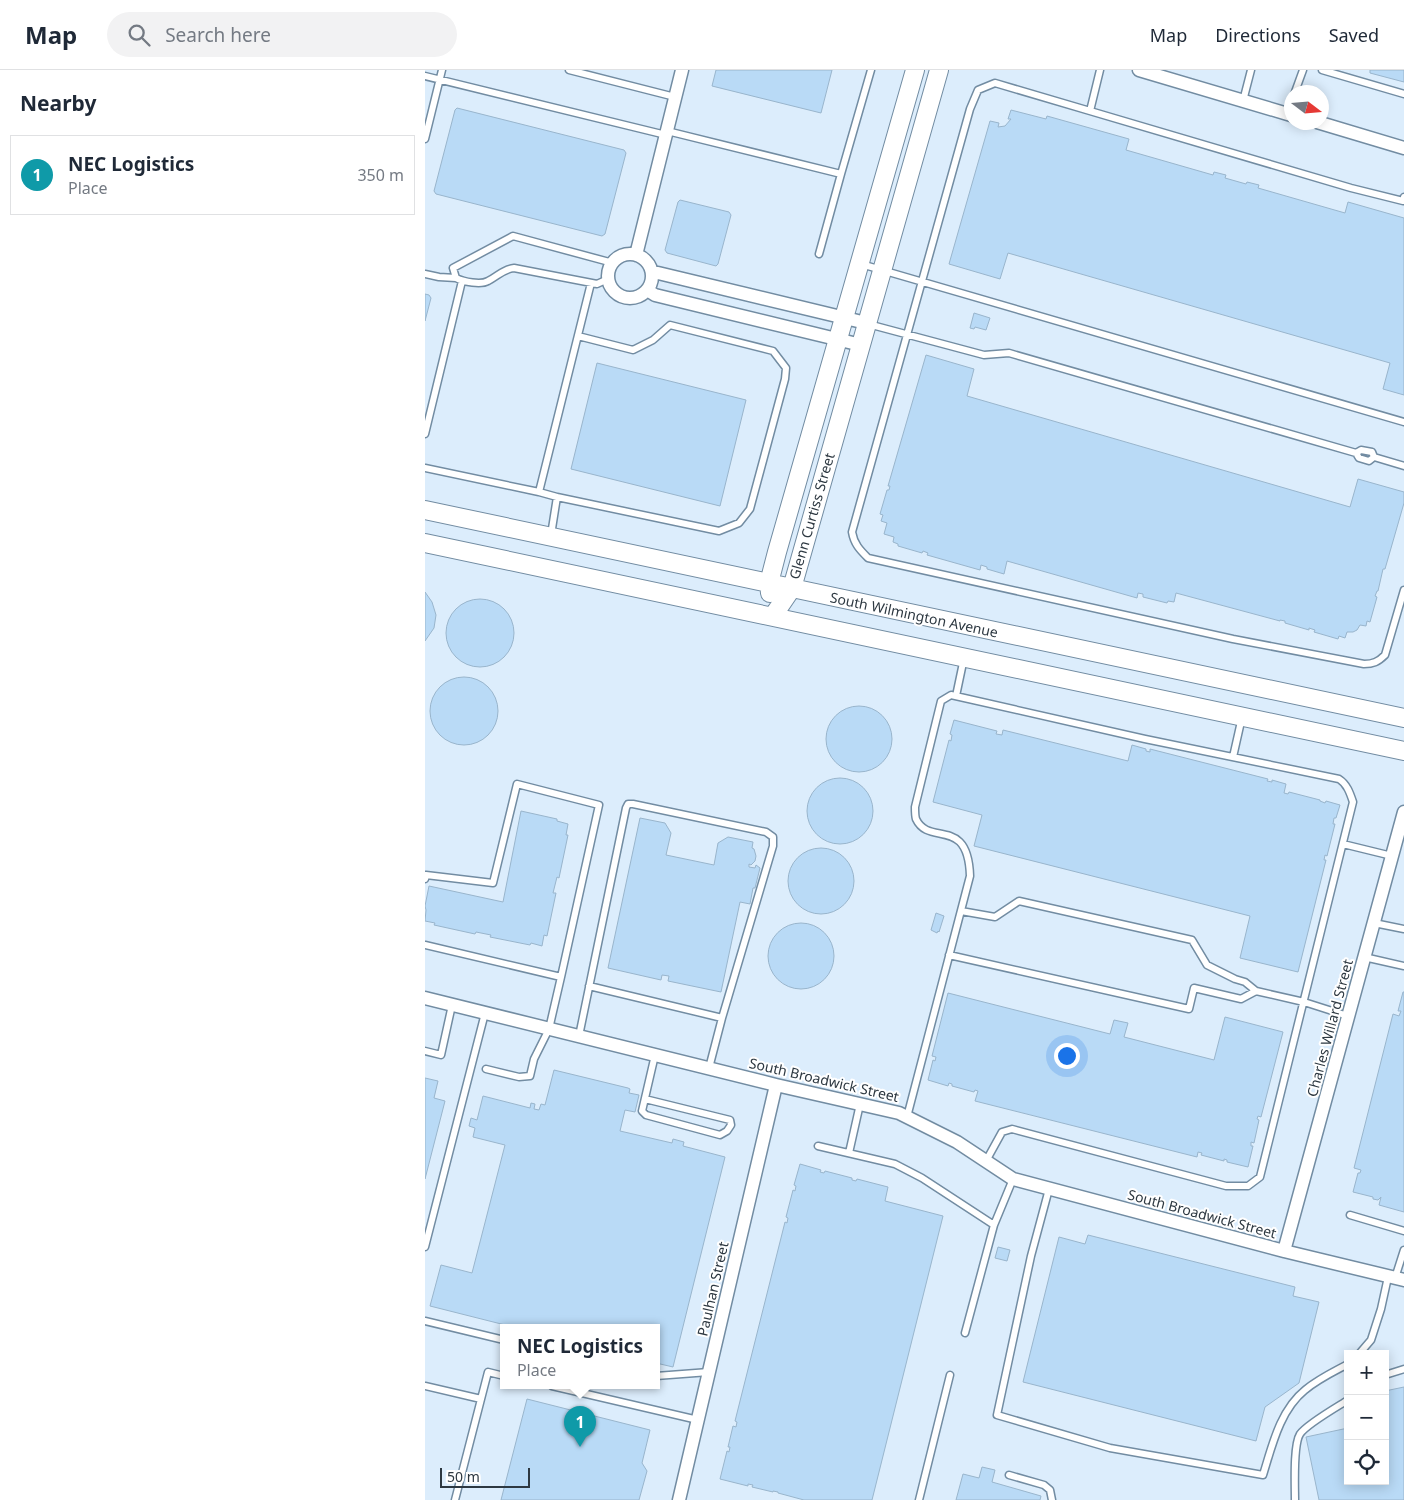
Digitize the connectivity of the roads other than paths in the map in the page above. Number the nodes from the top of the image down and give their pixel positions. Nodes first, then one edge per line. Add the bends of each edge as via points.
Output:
1 (442, 70) edge
2 (569, 70) edge
3 (682, 70) edge
4 (871, 70) edge
5 (915, 70) edge
6 (939, 70) edge
7 (1100, 70) edge
8 (1139, 70) edge
9 (1251, 70) edge
10 (1303, 70) edge
11 (1322, 70) edge
12 (425, 76) edge
13 (440, 80) junction
14 (1298, 85) edge
15 (1404, 94) edge
16 (675, 97) junction
17 (1243, 101) junction
18 (1284, 110) edge
19 (1090, 111) junction
20 (1329, 126) edge
21 (666, 133) junction
22 (425, 139) edge
23 (1404, 148) edge
24 (841, 174) junction
25 (1404, 200) edge
26 (819, 254) dead end
27 (636, 255) junction
28 (613, 263) junction
29 (860, 263) junction
30 (883, 270) junction
31 (425, 274) edge
32 (652, 274) junction
33 (608, 279) junction
34 (459, 280) junction
35 (921, 281) junction
36 (591, 283) junction
37 (647, 290) junction
38 (844, 318) junction
39 (867, 323) junction
40 (907, 334) junction
41 (578, 336) junction
42 (838, 340) junction
43 (861, 345) junction
44 (1404, 422) edge
45 (425, 434) edge
46 (1404, 466) edge
47 (425, 468) edge
48 (539, 492) junction
49 (557, 497) junction
50 (425, 510) edge
51 (551, 536) junction
52 (425, 543) edge
53 (769, 583) junction
54 (792, 588) junction
55 (1404, 590) edge
56 (773, 616) junction
57 (964, 657) junction
58 (956, 696) junction
59 (1242, 716) junction
60 (1404, 718) edge
61 (1404, 751) edge
62 (1233, 757) junction
63 (1404, 812) edge
64 (1343, 844) junction
65 (1392, 856) junction
66 (425, 879) edge
67 (961, 911) junction
68 (1374, 923) junction
69 (1404, 929) edge
70 (425, 945) edge
71 (949, 955) junction
72 (1365, 957) junction
73 (1404, 966) edge
74 (561, 977) junction
75 (589, 986) junction
76 (1256, 991) junction
77 (425, 998) edge
78 (1304, 1002) junction
79 (452, 1005) junction
80 (485, 1013) junction
81 (1348, 1016) junction
82 (722, 1018) junction
83 (549, 1029) junction
84 (579, 1036) junction
85 (425, 1051) edge
86 (655, 1055) junction
87 (709, 1068) junction
88 (486, 1069) dead end
89 (776, 1085) junction
90 (645, 1099) junction
91 (860, 1104) junction
92 (907, 1117) junction
93 (819, 1146) dead end
94 (849, 1153) junction
95 (986, 1161) junction
96 (1013, 1179) junction
97 (1049, 1188) junction
98 (1350, 1215) dead end
99 (994, 1224) junction
100 (1404, 1231) edge
101 (425, 1247) edge
102 (1404, 1250) edge
103 (1284, 1251) junction
104 (1396, 1278) edge
105 (425, 1321) edge
106 (965, 1333) dead end
107 (500, 1339) edge
108 (1362, 1350) edge
109 (1344, 1366) edge
110 (1404, 1369) edge
111 (709, 1372) junction
112 (1389, 1374) edge
113 (500, 1375) edge
114 (950, 1375) dead end
115 (660, 1376) edge
116 (425, 1386) edge
117 (565, 1389) edge
118 (481, 1399) junction
119 (1344, 1403) edge
120 (698, 1420) junction
121 (1009, 1475) dead end
122 (455, 1500) edge
123 (679, 1500) edge
124 (919, 1500) edge
125 (1052, 1500) edge
126 (1295, 1500) edge

1 - 13 lane
2 - 16 lane
3 - 16 street
4 - 24 lane
5 - 29 main road, Glenn Curtiss Street
6 - 30 main road, Glenn Curtiss Street
7 - 19 lane
8 - 17 street
9 - 17 lane
10 - 14 lane
11 - 15 lane
12 - 13 lane
13 - 21 lane
13 - 22 lane
16 - 21 street
17 - 18 street
19 - 25 lane via 1351,188
19 - 35 lane via 995,84 978,90
20 - 23 street
21 - 24 lane
21 - 27 street
24 - 26 lane
27 - 28 street via 619,257
27 - 32 street via 644,259
28 - 33 street
28 - 34 lane via 513,236 453,268
29 - 30 lane
29 - 38 main road, Glenn Curtiss Street
30 - 35 lane
30 - 39 main road, Glenn Curtiss Street
31 - 34 lane
32 - 37 street
32 - 38 street
33 - 36 lane
33 - 37 street via 616,294 624,298 641,296
34 - 36 lane via 486,282 506,269 514,268
34 - 45 lane
35 - 40 lane
35 - 44 lane
36 - 41 lane
37 - 42 street via 655,295
38 - 39 street
38 - 42 main road, Glenn Curtiss Street
39 - 40 lane
39 - 43 main road, Glenn Curtiss Street
40 - 46 lane via 984,354 1009,353 1356,454 1361,450 1372,452 1374,457
40 - 55 lane via 852,532 858,548 869,558 1233,639 1364,664 1379,661 1385,655
41 - 48 lane
41 - 49 lane via 633,350 653,340 670,325 773,351 786,368 785,379 750,509 739,523 719,531
42 - 43 street
42 - 53 main road, Glenn Curtiss Street
43 - 54 main road, Glenn Curtiss Street
47 - 48 lane
48 - 49 lane
49 - 51 lane
50 - 51 main road, South Wilmington Avenue
51 - 53 main road, South Wilmington Avenue
52 - 56 main road
53 - 54 main road, South Wilmington Avenue
53 - 56 main road, Glenn Curtiss Street
54 - 56 main road, Glenn Curtiss Street
54 - 60 main road, South Wilmington Avenue
56 - 57 main road
57 - 58 lane
57 - 59 main road
58 - 62 lane
58 - 67 lane via 951,695 941,701 915,807 916,819 925,828 957,839 965,846 970,876
59 - 61 main road
59 - 62 lane
62 - 64 lane via 1343,782 1353,802
63 - 65 street, Charles Willard Street
64 - 65 lane
64 - 78 lane
65 - 68 street, Charles Willard Street
66 - 74 lane via 426,875 493,883 517,784 599,805
67 - 71 lane
67 - 76 lane via 995,917 1019,901 1192,940 1207,965 1245,982
68 - 69 lane
68 - 72 street, Charles Willard Street
70 - 74 lane
71 - 76 lane via 1189,1009 1194,988 1241,999
71 - 92 lane
72 - 73 lane
72 - 81 street, Charles Willard Street
74 - 83 lane
75 - 82 lane
75 - 82 lane via 628,804 766,832 773,837 773,846
75 - 84 lane
76 - 78 lane
77 - 79 street, South Broadwick Street
78 - 81 lane
78 - 95 lane via 1259,1177 1248,1186 1226,1186 1011,1129 1002,1132
79 - 80 street, South Broadwick Street
79 - 85 lane via 441,1055
80 - 83 street, South Broadwick Street
80 - 101 lane
81 - 103 street, Charles Willard Street
82 - 87 lane
83 - 84 street, South Broadwick Street
83 - 88 lane via 529,1076 519,1077
84 - 86 street, South Broadwick Street
86 - 87 street, South Broadwick Street
86 - 90 lane
87 - 89 street, South Broadwick Street
89 - 91 street, South Broadwick Street
89 - 111 street, Paulhan Street
90 - 90 lane via 642,1111 645,1116 720,1135 731,1124 731,1120
91 - 92 street, South Broadwick Street
91 - 94 lane
92 - 95 street, South Broadwick Street
93 - 94 lane
94 - 99 lane via 895,1164
95 - 96 street, South Broadwick Street
96 - 97 street, South Broadwick Street
96 - 99 lane
97 - 103 street, South Broadwick Street
97 - 109 lane via 997,1415 1110,1448 1263,1476 1276,1433 1289,1408 1303,1391
98 - 100 lane
99 - 106 lane
102 - 104 lane
103 - 104 street, South Broadwick Street
104 - 108 lane via 1371,1340
105 - 107 lane
110 - 112 lane
111 - 115 lane
111 - 120 street, Paulhan Street
113 - 118 lane via 488,1372
114 - 124 lane
116 - 118 lane
117 - 120 lane
118 - 122 lane
119 - 126 lane via 1300,1434 1295,1460
120 - 123 street, Paulhan Street
121 - 125 lane via 1044,1485 1050,1490

